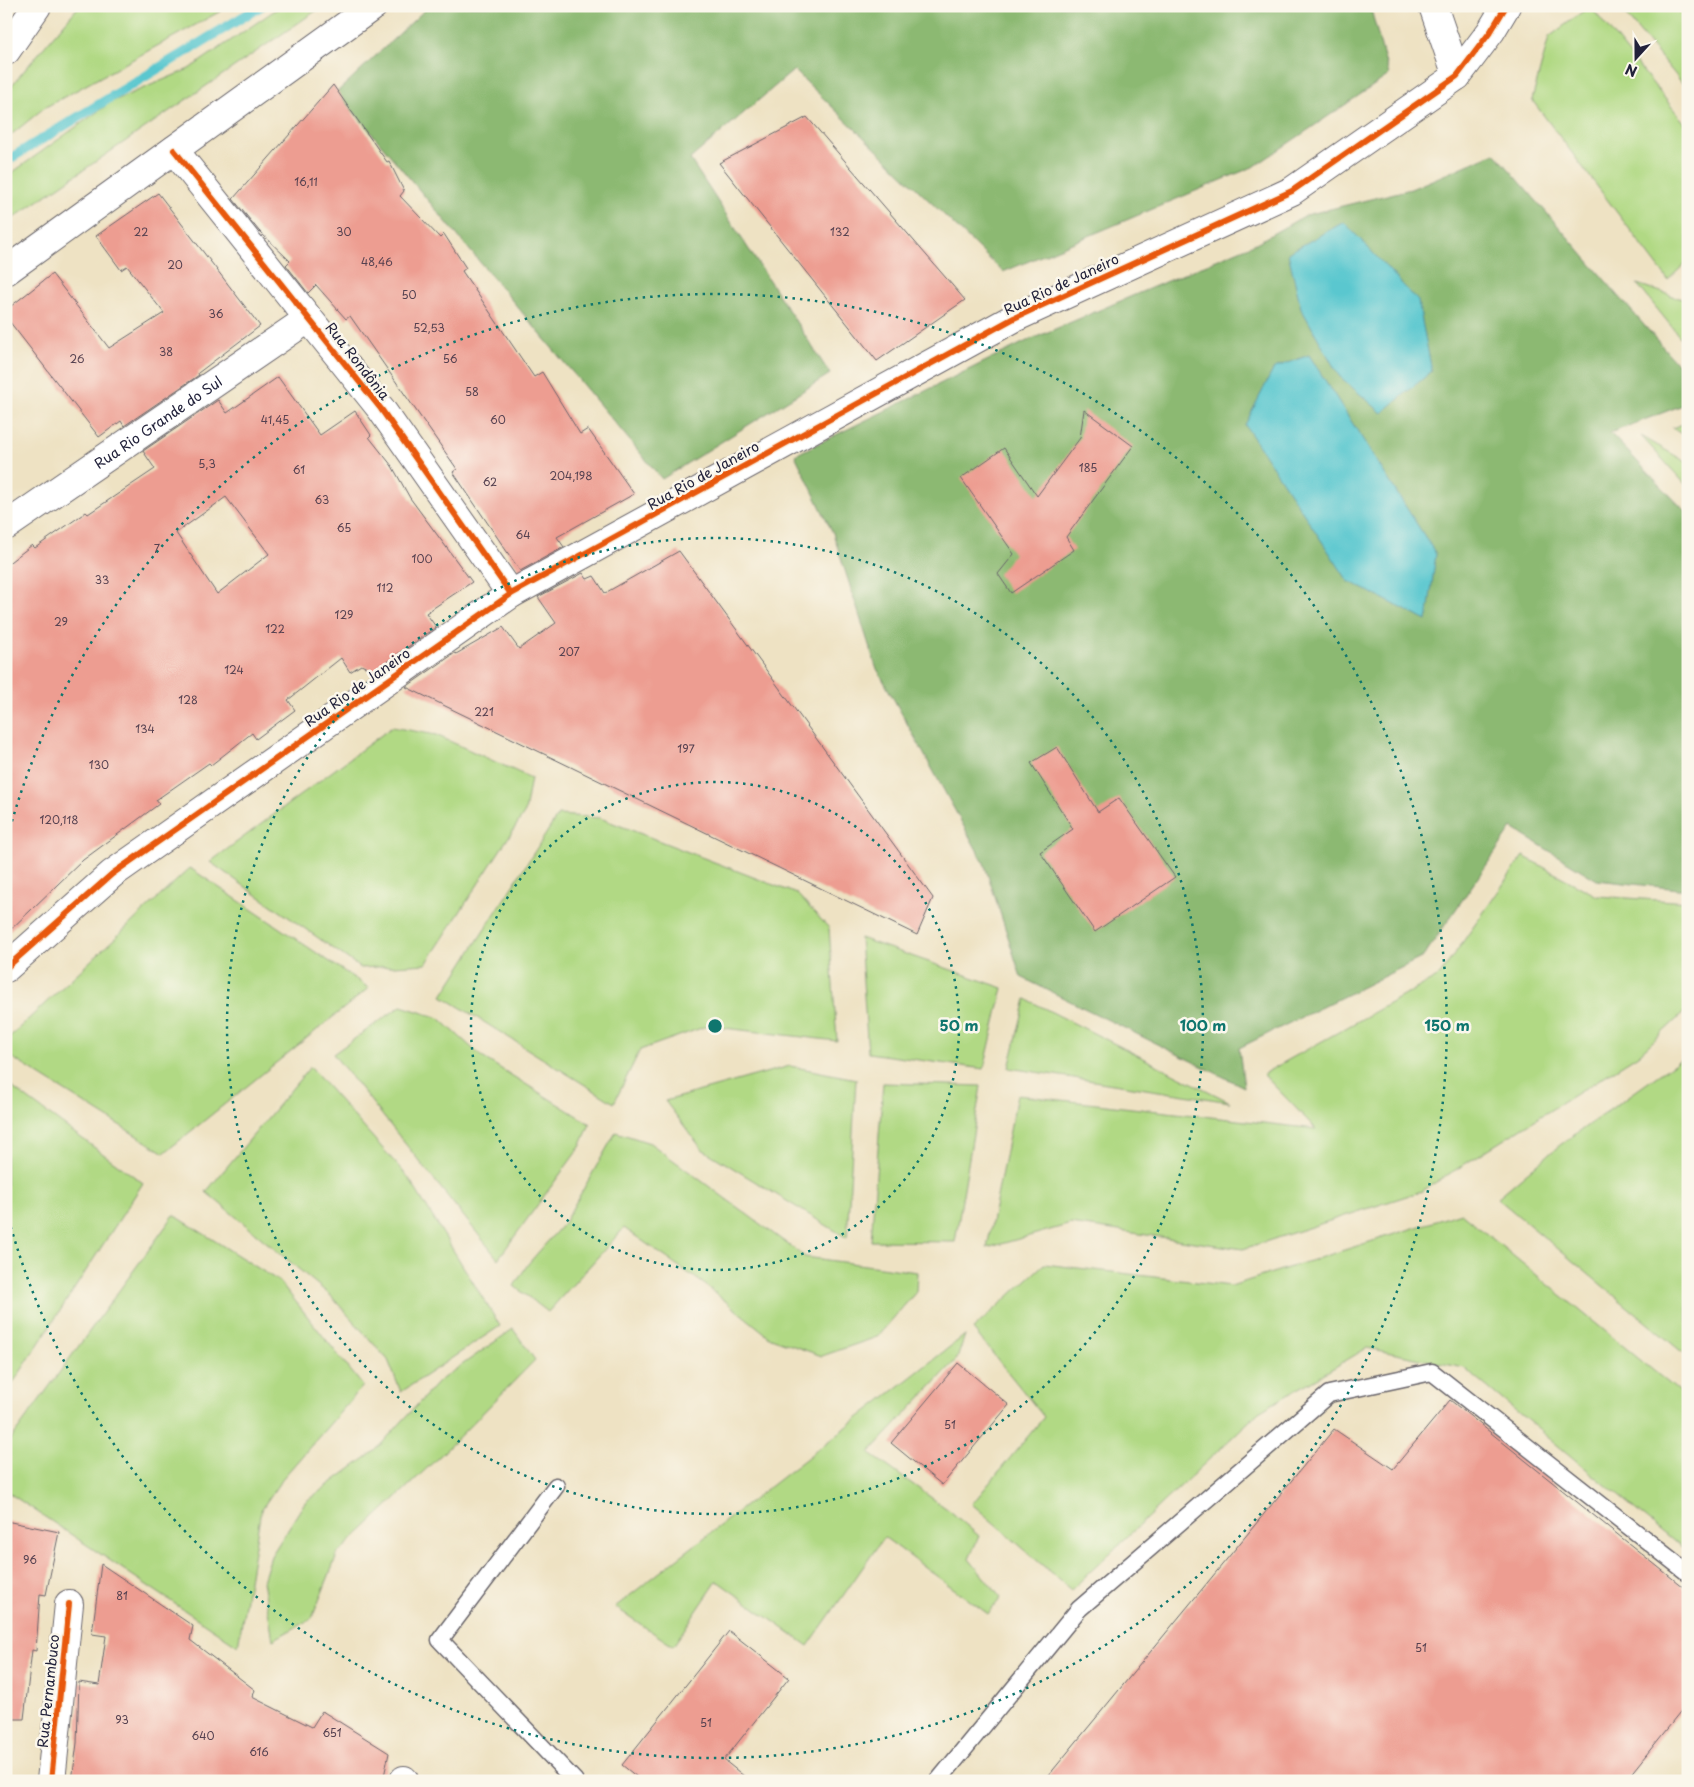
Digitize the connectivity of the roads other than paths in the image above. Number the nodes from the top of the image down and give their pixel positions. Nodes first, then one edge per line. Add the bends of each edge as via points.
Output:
1 (37, 6) edge
2 (373, 6) edge
3 (1433, 6) edge
4 (1506, 6) edge
5 (6, 51) edge
6 (1457, 76) junction
7 (174, 150) junction
8 (6, 271) edge
9 (308, 319) junction
10 (6, 526) edge
11 (511, 594) junction
12 (6, 968) edge
13 (556, 1486) dead end
14 (1688, 1573) edge
15 (69, 1604) dead end
16 (51, 1781) edge
17 (575, 1781) edge
18 (938, 1781) edge

1 - 5 street
2 - 7 street
3 - 6 street
4 - 6 street, Rua Rio de Janeiro
6 - 11 street, Rua Rio de Janeiro via 1292,191 1014,318
7 - 8 street
7 - 9 street, Rua Rondônia
9 - 10 street, Rua Rio Grande do Sul
9 - 11 street, Rua Rondônia via 380,409
11 - 12 street, Rua Rio de Janeiro via 112,874
13 - 17 lane via 440,1640
14 - 18 lane via 1432,1372 1329,1394 1079,1609
15 - 16 street, Rua Pernambuco

